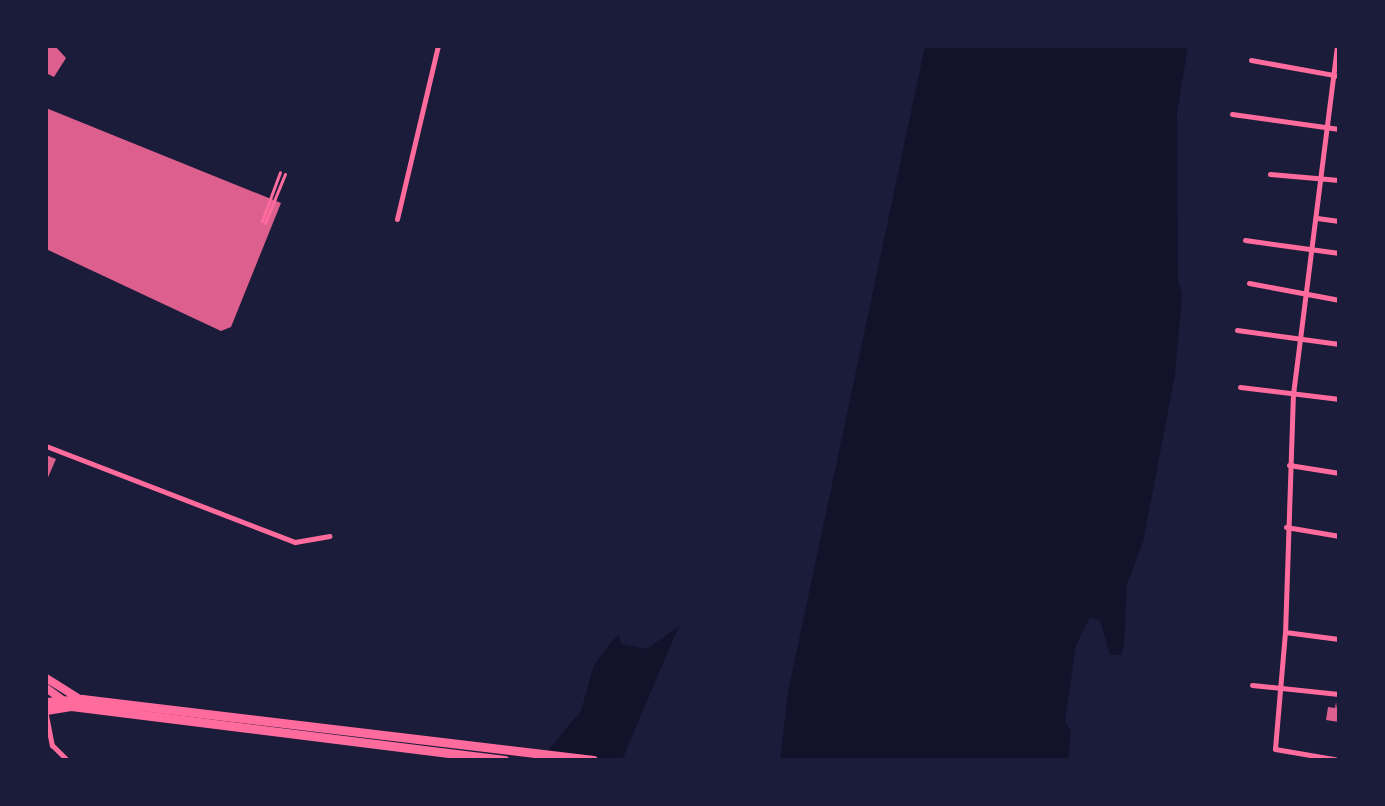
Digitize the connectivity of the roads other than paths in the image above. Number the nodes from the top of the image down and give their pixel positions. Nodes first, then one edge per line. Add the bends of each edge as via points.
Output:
1 (438, 46) edge
2 (1337, 46) edge
3 (1251, 60) dead end
4 (1336, 76) edge
5 (1232, 114) dead end
6 (1329, 128) junction
7 (1339, 129) edge
8 (282, 173) dead end
9 (1270, 174) dead end
10 (1321, 178) junction
11 (1339, 180) edge
12 (1317, 218) junction
13 (397, 219) dead end
14 (1339, 221) edge
15 (264, 222) dead end
16 (1245, 240) dead end
17 (1313, 248) junction
18 (1339, 253) edge
19 (1249, 283) dead end
20 (1305, 294) junction
21 (1339, 300) edge
22 (1237, 330) dead end
23 (1299, 338) junction
24 (1339, 344) edge
25 (1240, 387) dead end
26 (1293, 393) junction
27 (1339, 399) edge
28 (46, 446) edge
29 (1289, 465) junction
30 (1339, 473) edge
31 (1286, 527) junction
32 (329, 536) dead end
33 (1339, 536) edge
34 (1285, 632) junction
35 (1339, 639) edge
36 (46, 678) edge
37 (1252, 685) dead end
38 (46, 688) edge
39 (1281, 688) junction
40 (1339, 694) edge
41 (82, 699) junction
42 (61, 700) junction
43 (46, 702) edge
44 (71, 706) junction
45 (46, 713) edge
46 (1275, 749) junction
47 (67, 760) edge
48 (505, 760) edge
49 (593, 760) edge
50 (1274, 760) edge
51 (1339, 760) edge

1 - 13 street
2 - 4 street
3 - 4 street
4 - 6 street
5 - 6 street
6 - 7 street
6 - 10 street
8 - 15 lane
9 - 10 street
10 - 11 street
10 - 12 street
12 - 14 street
12 - 17 street
16 - 17 street
17 - 18 street
17 - 20 street
19 - 20 street
20 - 21 street
20 - 23 street
22 - 23 street
23 - 24 street
23 - 26 street
25 - 26 street
26 - 27 street
26 - 29 street
28 - 32 street via 295,542
29 - 30 street
29 - 31 street
31 - 33 street
31 - 34 street
34 - 35 street
34 - 39 street
36 - 41 main road
37 - 39 street
38 - 42 main road
39 - 40 street
39 - 46 street
41 - 42 highway
41 - 49 highway
42 - 43 highway
42 - 44 main road
44 - 45 highway
44 - 48 highway
45 - 47 street via 52,745
46 - 50 street
46 - 51 street

